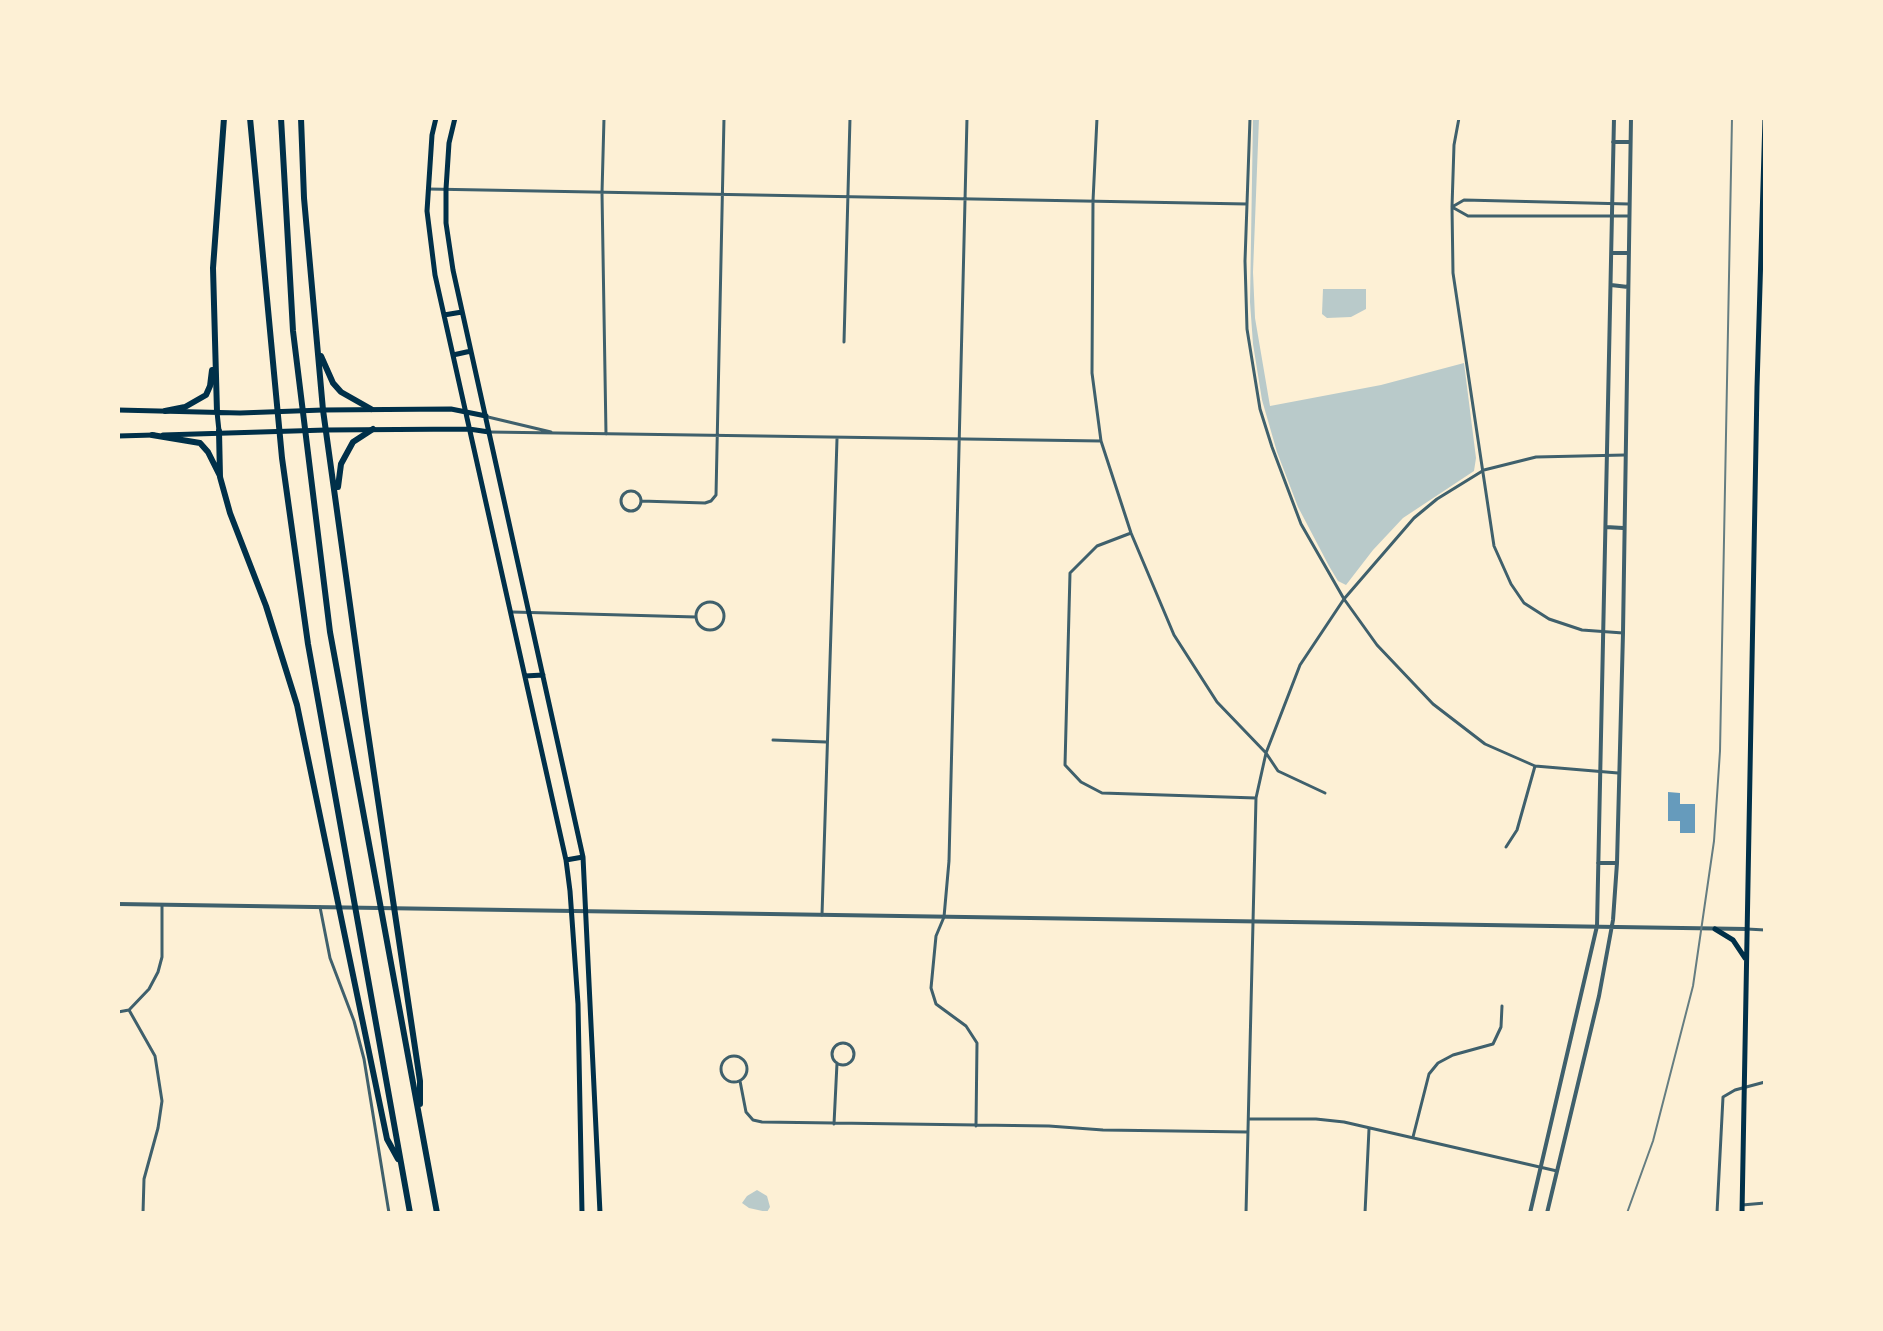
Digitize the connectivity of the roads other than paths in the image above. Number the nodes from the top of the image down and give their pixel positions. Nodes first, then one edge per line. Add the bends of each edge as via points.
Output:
1 (224, 118) edge
2 (250, 118) edge
3 (281, 118) edge
4 (301, 118) edge
5 (436, 118) edge
6 (455, 118) edge
7 (604, 118) edge
8 (724, 118) edge
9 (850, 118) edge
10 (967, 118) edge
11 (1097, 118) edge
12 (1250, 118) edge
13 (1459, 118) edge
14 (1614, 118) edge
15 (1631, 118) edge
16 (1765, 118) edge
17 (1764, 128) edge
18 (1613, 142) junction
19 (1630, 142) junction
20 (428, 189) junction
21 (446, 189) junction
22 (602, 193) junction
23 (723, 194) junction
24 (847, 197) junction
25 (963, 198) junction
26 (1093, 201) junction
27 (1613, 203) junction
28 (1247, 204) junction
29 (1629, 204) junction
30 (1452, 207) junction
31 (1612, 216) junction
32 (1629, 216) junction
33 (1612, 253) junction
34 (1628, 253) junction
35 (1611, 285) junction
36 (1628, 287) junction
37 (463, 312) junction
38 (444, 315) junction
39 (844, 342) dead end
40 (317, 346) junction
41 (471, 351) junction
42 (214, 355) junction
43 (453, 355) junction
44 (1757, 387) junction
45 (1765, 388) edge
46 (371, 409) junction
47 (118, 410) edge
48 (323, 410) junction
49 (165, 411) junction
50 (465, 411) junction
51 (217, 412) junction
52 (486, 416) junction
53 (373, 429) junction
54 (469, 429) junction
55 (326, 430) junction
56 (219, 431) junction
57 (489, 432) junction
58 (558, 434) junction
59 (606, 434) junction
60 (152, 435) junction
61 (118, 436) edge
62 (718, 436) junction
63 (837, 438) junction
64 (957, 439) junction
65 (1101, 441) junction
66 (1607, 455) junction
67 (1625, 455) junction
68 (1484, 470) junction
69 (220, 477) junction
70 (337, 499) junction
71 (641, 501) junction
72 (1606, 527) junction
73 (1624, 528) junction
74 (1131, 533) junction
75 (1344, 599) junction
76 (511, 612) junction
77 (530, 613) junction
78 (696, 617) junction
79 (1603, 633) junction
80 (1623, 633) junction
81 (543, 675) junction
82 (525, 676) junction
83 (773, 740) dead end
84 (826, 742) junction
85 (1266, 753) junction
86 (1535, 766) junction
87 (1601, 773) junction
88 (1618, 773) junction
89 (1325, 793) dead end
90 (1256, 798) junction
91 (1506, 847) dead end
92 (583, 857) junction
93 (566, 860) junction
94 (1598, 863) junction
95 (1617, 863) junction
96 (118, 904) edge
97 (162, 905) junction
98 (320, 907) junction
99 (572, 911) junction
100 (588, 912) junction
101 (822, 915) junction
102 (944, 917) junction
103 (1253, 920) junction
104 (1597, 926) junction
105 (1612, 927) junction
106 (1715, 929) junction
107 (1747, 929) junction
108 (1765, 930) edge
109 (1747, 962) junction
110 (1502, 1006) dead end
111 (129, 1010) junction
112 (118, 1012) edge
113 (837, 1063) junction
114 (740, 1081) junction
115 (1765, 1082) edge
116 (1745, 1087) junction
117 (1249, 1119) junction
118 (421, 1123) junction
119 (834, 1124) junction
120 (976, 1126) junction
121 (1369, 1128) junction
122 (1248, 1132) junction
123 (1413, 1137) junction
124 (402, 1166) junction
125 (1541, 1168) junction
126 (1557, 1171) junction
127 (1765, 1203) edge
128 (1742, 1205) junction
129 (143, 1213) edge
130 (389, 1213) edge
131 (410, 1213) edge
132 (437, 1213) edge
133 (582, 1213) edge
134 (600, 1213) edge
135 (1246, 1213) edge
136 (1365, 1213) edge
137 (1530, 1213) edge
138 (1547, 1213) edge
139 (1717, 1213) edge
140 (1742, 1213) edge

1 - 42 highway via 213,268
2 - 124 highway via 277,414 308,644
3 - 118 highway via 293,331 330,632
4 - 40 highway
5 - 20 main road
6 - 21 main road
7 - 22 street
8 - 23 street
9 - 24 street
10 - 25 street
11 - 26 street
12 - 28 street
13 - 30 street
14 - 18 street
15 - 19 street
16 - 17 main road
17 - 44 main road
18 - 19 street
18 - 27 street
19 - 29 street
20 - 21 street
20 - 38 main road via 430,247
21 - 22 street
21 - 37 main road via 446,223
22 - 23 street
22 - 59 street
23 - 24 street
23 - 62 street
24 - 25 street
24 - 39 street
25 - 26 street
25 - 64 street
26 - 28 street
26 - 65 street via 1092,373
27 - 29 street
27 - 30 street via 1464,200
27 - 31 street
28 - 75 street via 1247,329 1260,409 1301,524
29 - 32 street
30 - 31 street via 1468,216
30 - 68 street via 1453,273
31 - 32 street
31 - 33 street
32 - 34 street
33 - 34 street
33 - 35 street
34 - 36 street
35 - 36 street
35 - 66 street
36 - 67 street
37 - 38 main road
37 - 41 main road
38 - 43 main road
40 - 46 highway via 333,383
40 - 48 highway
41 - 43 main road
41 - 52 main road
42 - 49 highway via 206,395
42 - 51 highway
43 - 50 main road
44 - 45 street
44 - 107 main road
46 - 48 main road
46 - 50 main road
47 - 49 main road
48 - 51 main road
48 - 55 highway
49 - 51 main road
50 - 52 main road
50 - 54 main road
51 - 56 main road
52 - 57 main road
52 - 58 street
53 - 54 main road
53 - 55 main road
53 - 70 highway via 353,442 341,464
54 - 57 main road
54 - 76 main road
55 - 56 main road
55 - 70 highway
56 - 60 main road
56 - 69 highway
57 - 58 street
57 - 77 main road
58 - 59 street
59 - 62 street
60 - 61 main road
60 - 69 highway via 200,443
62 - 63 street
62 - 71 street via 714,499
63 - 64 street
63 - 84 street
64 - 65 street
64 - 102 street
65 - 74 street
66 - 67 street
66 - 68 street via 1536,457
66 - 72 street
67 - 73 street
68 - 75 street via 1414,518
68 - 79 street via 1494,546 1524,603 1549,619
69 - 124 highway via 294,693 387,1139
70 - 118 highway via 420,1081
71 - 71 street via 631,491 622,501 630,511
72 - 73 street
72 - 79 street
73 - 80 street
74 - 85 street via 1174,635 1217,702
74 - 90 street via 1097,546 1070,573 1065,765 1102,793
75 - 85 street via 1300,665
75 - 86 street via 1377,645 1433,704 1485,744
76 - 77 street
76 - 82 main road
77 - 78 street
77 - 81 main road
78 - 78 street via 702,628 711,630 719,627 723,614 715,604 706,603
79 - 80 street
79 - 87 street
80 - 88 street
81 - 82 main road
81 - 92 main road
82 - 93 main road
83 - 84 street
84 - 101 street
85 - 89 street via 1278,771
85 - 90 street
86 - 87 street
86 - 91 street via 1517,830
87 - 88 street
87 - 94 street
88 - 95 street
90 - 103 street
92 - 93 main road
92 - 100 main road
93 - 99 main road
94 - 95 street
94 - 104 street
95 - 105 street
96 - 97 street
97 - 98 street
97 - 111 street via 158,972
98 - 99 street
98 - 130 street via 330,958 364,1059
99 - 100 street
99 - 133 main road
100 - 101 street
100 - 134 main road
101 - 102 street
102 - 103 street
102 - 120 street via 936,936 931,988 936,1004 966,1026 977,1043
103 - 104 street
103 - 117 street
104 - 105 street
104 - 125 street
105 - 106 street
105 - 126 street
106 - 107 street
106 - 109 main road via 1733,940
107 - 108 street
107 - 109 main road
109 - 116 main road
110 - 123 street via 1493,1044 1453,1055 1429,1074
111 - 112 street
111 - 129 street via 160,1071 162,1101 144,1179
113 - 113 street via 853,1058 848,1044 833,1049
113 - 119 street
114 - 114 street via 746,1063 736,1056 728,1058 724,1077
114 - 119 street via 744,1106 753,1120
115 - 116 street
116 - 128 main road
116 - 139 street via 1721,1102
117 - 121 street via 1316,1119
117 - 122 street
118 - 132 highway
119 - 120 street
120 - 122 street
121 - 123 street
121 - 136 street
122 - 135 street
123 - 125 street
124 - 131 highway
125 - 126 street
125 - 137 street
126 - 138 street
127 - 128 street
128 - 140 main road

